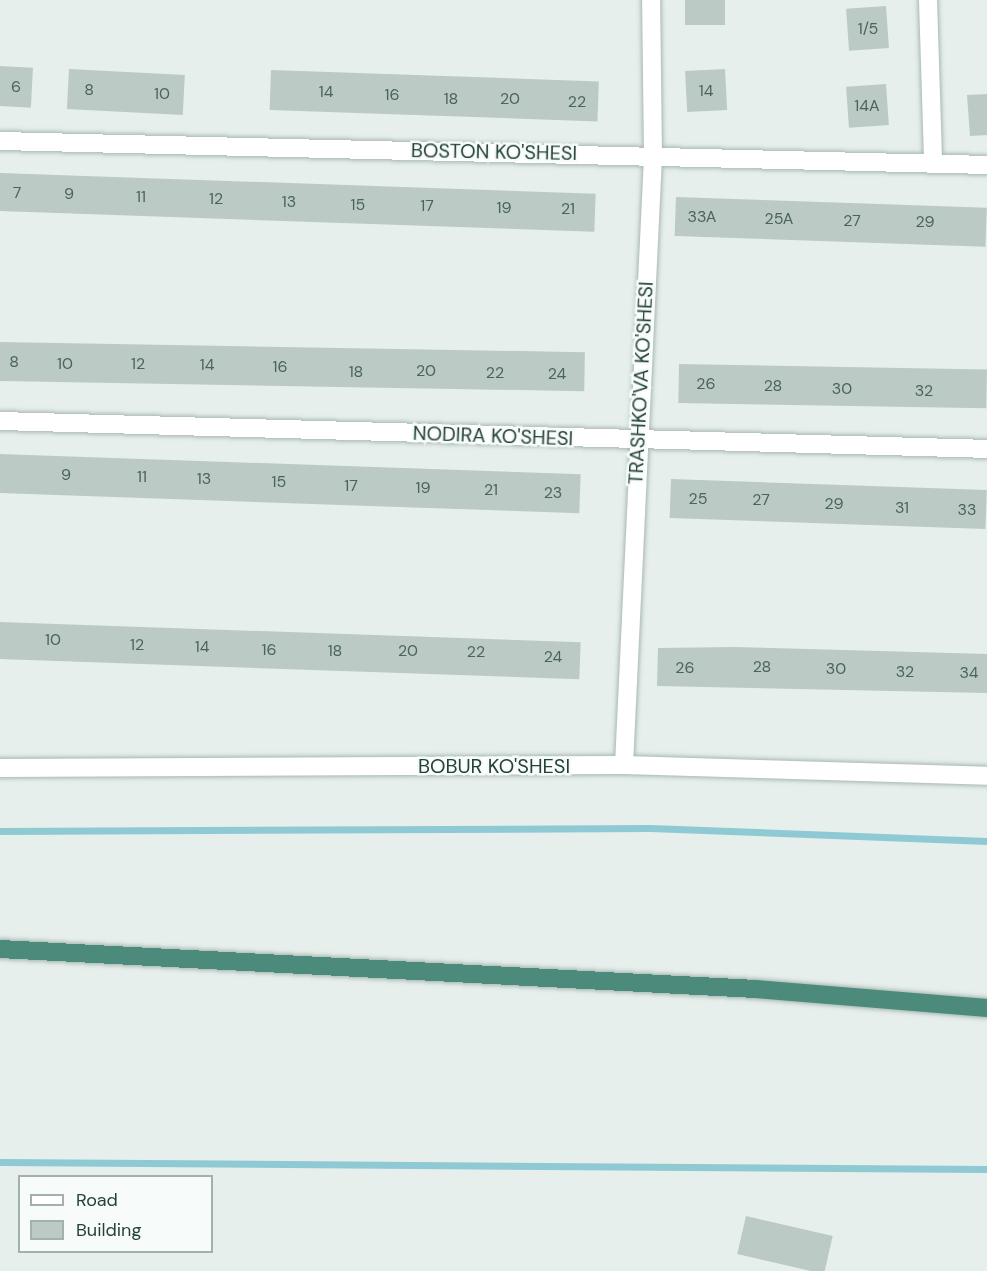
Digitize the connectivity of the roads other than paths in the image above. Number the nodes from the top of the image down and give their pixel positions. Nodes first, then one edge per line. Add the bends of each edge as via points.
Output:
1 (651, 0) edge
2 (928, 0) edge
3 (0, 141) edge
4 (653, 156) junction
5 (933, 163) junction
6 (987, 165) edge
7 (0, 422) edge
8 (638, 440) junction
9 (987, 449) edge
10 (624, 765) junction
11 (0, 768) edge
12 (987, 776) edge
13 (0, 949) edge
14 (987, 1008) edge

1 - 4 street, TRASHKO'VA KO'SHESI
2 - 5 street
3 - 4 street, BOSTON KO'SHESI
4 - 5 street, BOSTON KO'SHESI
4 - 8 street, TRASHKO'VA KO'SHESI
5 - 6 street, BOSTON KO'SHESI
7 - 8 street, NODIRA KO'SHESI
8 - 9 street, NODIRA KO'SHESI
8 - 10 street, TRASHKO'VA KO'SHESI
10 - 11 street, BOBUR KO'SHESI
10 - 12 street, BOBUR KO'SHESI
13 - 14 highway via 755,988

